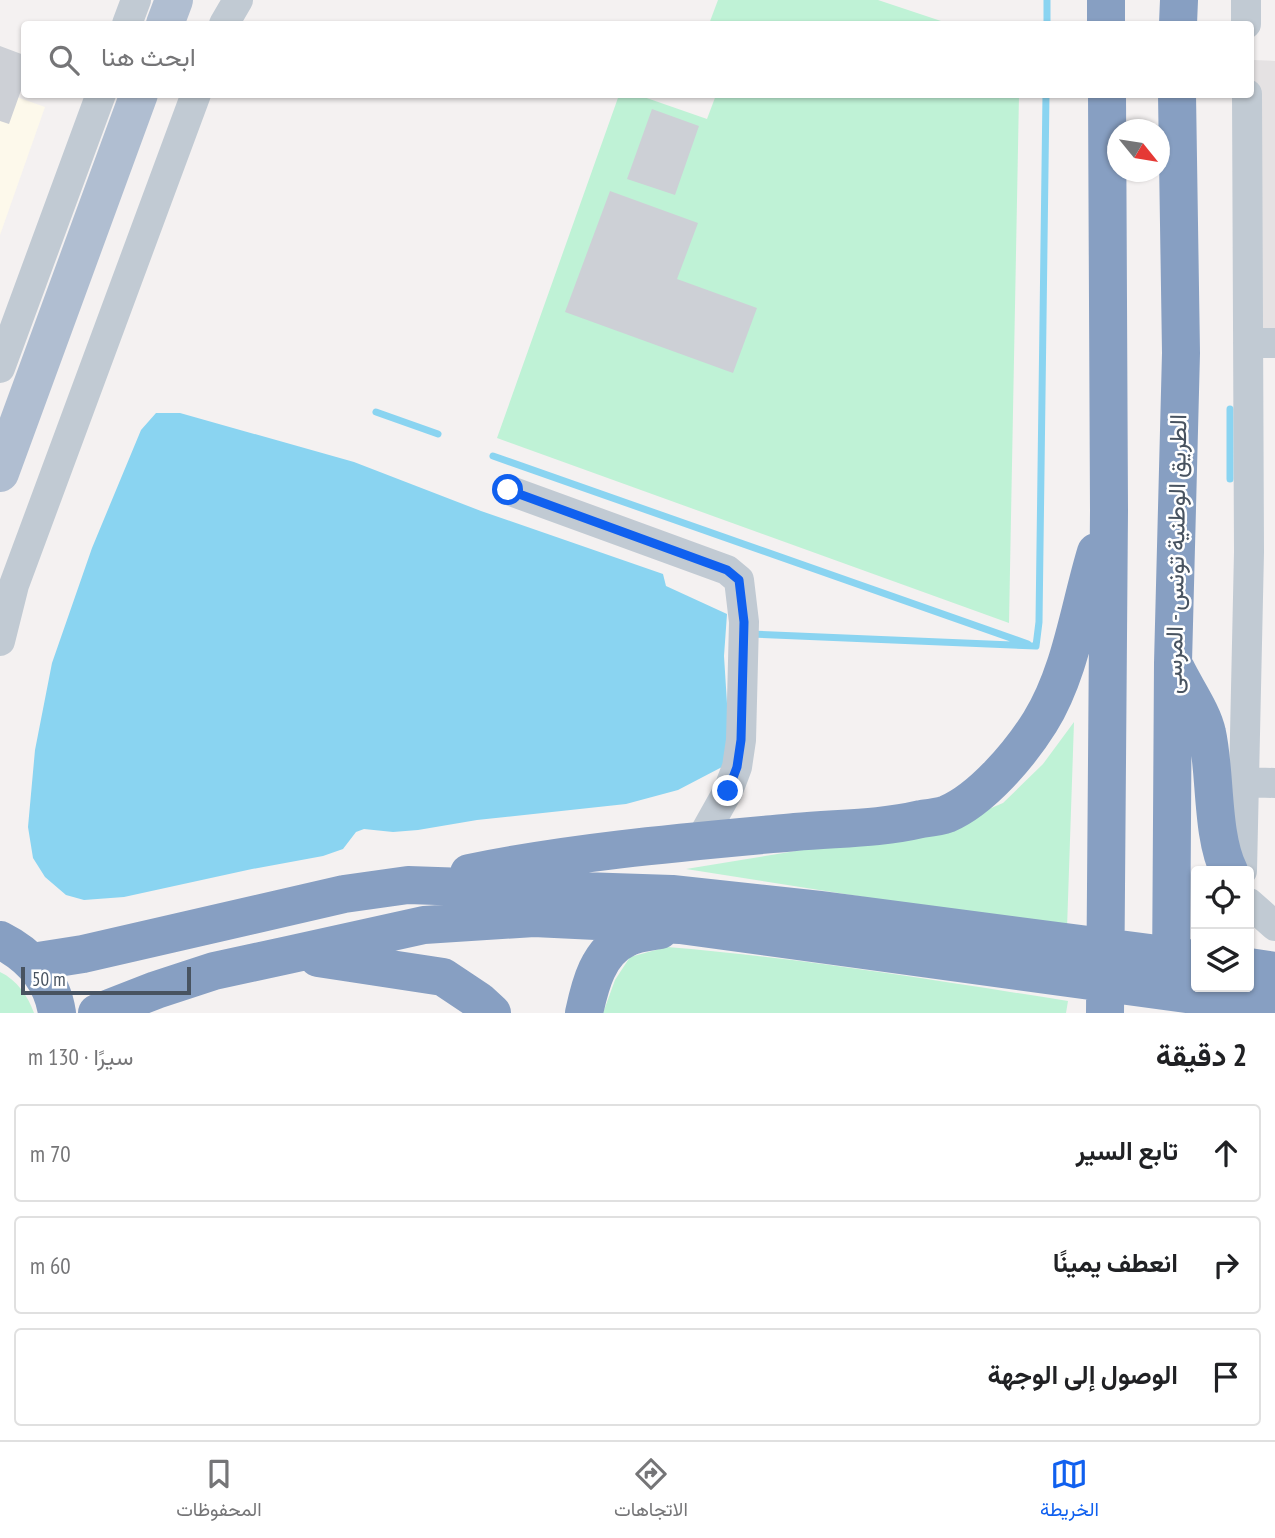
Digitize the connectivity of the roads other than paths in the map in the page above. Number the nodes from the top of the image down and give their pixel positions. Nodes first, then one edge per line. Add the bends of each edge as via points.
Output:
1 (136, 0) edge
2 (174, 0) edge
3 (231, 0) edge
4 (238, 0) edge
5 (1106, 0) edge
6 (1179, 0) edge
7 (1246, 0) edge
8 (128, 21) edge
9 (166, 21) edge
10 (224, 21) edge
11 (225, 21) edge
12 (1106, 21) edge
13 (1178, 21) edge
14 (1246, 21) edge
15 (100, 98) edge
16 (138, 98) edge
17 (195, 98) edge
18 (1107, 98) edge
19 (1177, 98) edge
20 (1247, 98) edge
21 (1262, 343) edge
22 (0, 368) edge
23 (0, 473) edge
24 (508, 490) dead end
25 (1109, 510) junction
26 (0, 640) edge
27 (1173, 663) junction
28 (1244, 782) junction
29 (1275, 783) edge
30 (700, 841) junction
31 (1226, 866) edge
32 (1242, 866) edge
33 (408, 885) junction
34 (1254, 907) edge
35 (680, 925) junction
36 (819, 926) junction
37 (1275, 926) edge
38 (0, 940) edge
39 (288, 955) junction
40 (1191, 959) edge
41 (32, 962) junction
42 (1254, 968) edge
43 (1275, 971) edge
44 (1239, 992) edge
45 (1275, 1006) edge
46 (57, 1013) edge
47 (97, 1013) edge
48 (492, 1013) edge
49 (584, 1013) edge
50 (1105, 1013) edge
51 (1171, 1013) edge
52 (1238, 1013) edge

1 - 8 street
2 - 9 main road
3 - 10 street
4 - 11 street
5 - 12 highway
6 - 13 highway
7 - 14 street
15 - 22 street
16 - 23 main road
17 - 26 street via 14,585
18 - 25 highway
19 - 27 highway, الطريق الوطنية تونس - المرسى via 1181,353
20 - 21 street
21 - 28 street
24 - 30 street via 727,570 739,580 744,622 737,767
25 - 30 highway via 1051,703 1012,761 977,794 947,814 889,826
25 - 50 highway
27 - 31 highway via 1207,730
27 - 51 highway, الطريق الوطنية تونس - المرسى
28 - 29 street
28 - 32 street
30 - 33 highway via 537,859
33 - 36 highway via 672,894
33 - 41 highway via 345,894
34 - 37 street
35 - 36 highway
35 - 39 highway via 534,918 424,925
35 - 49 highway via 626,938 608,953 591,980
36 - 40 highway
36 - 45 highway
38 - 41 highway
39 - 47 highway via 214,971
39 - 48 highway via 443,977
41 - 46 highway via 47,981
42 - 43 highway
44 - 52 street

